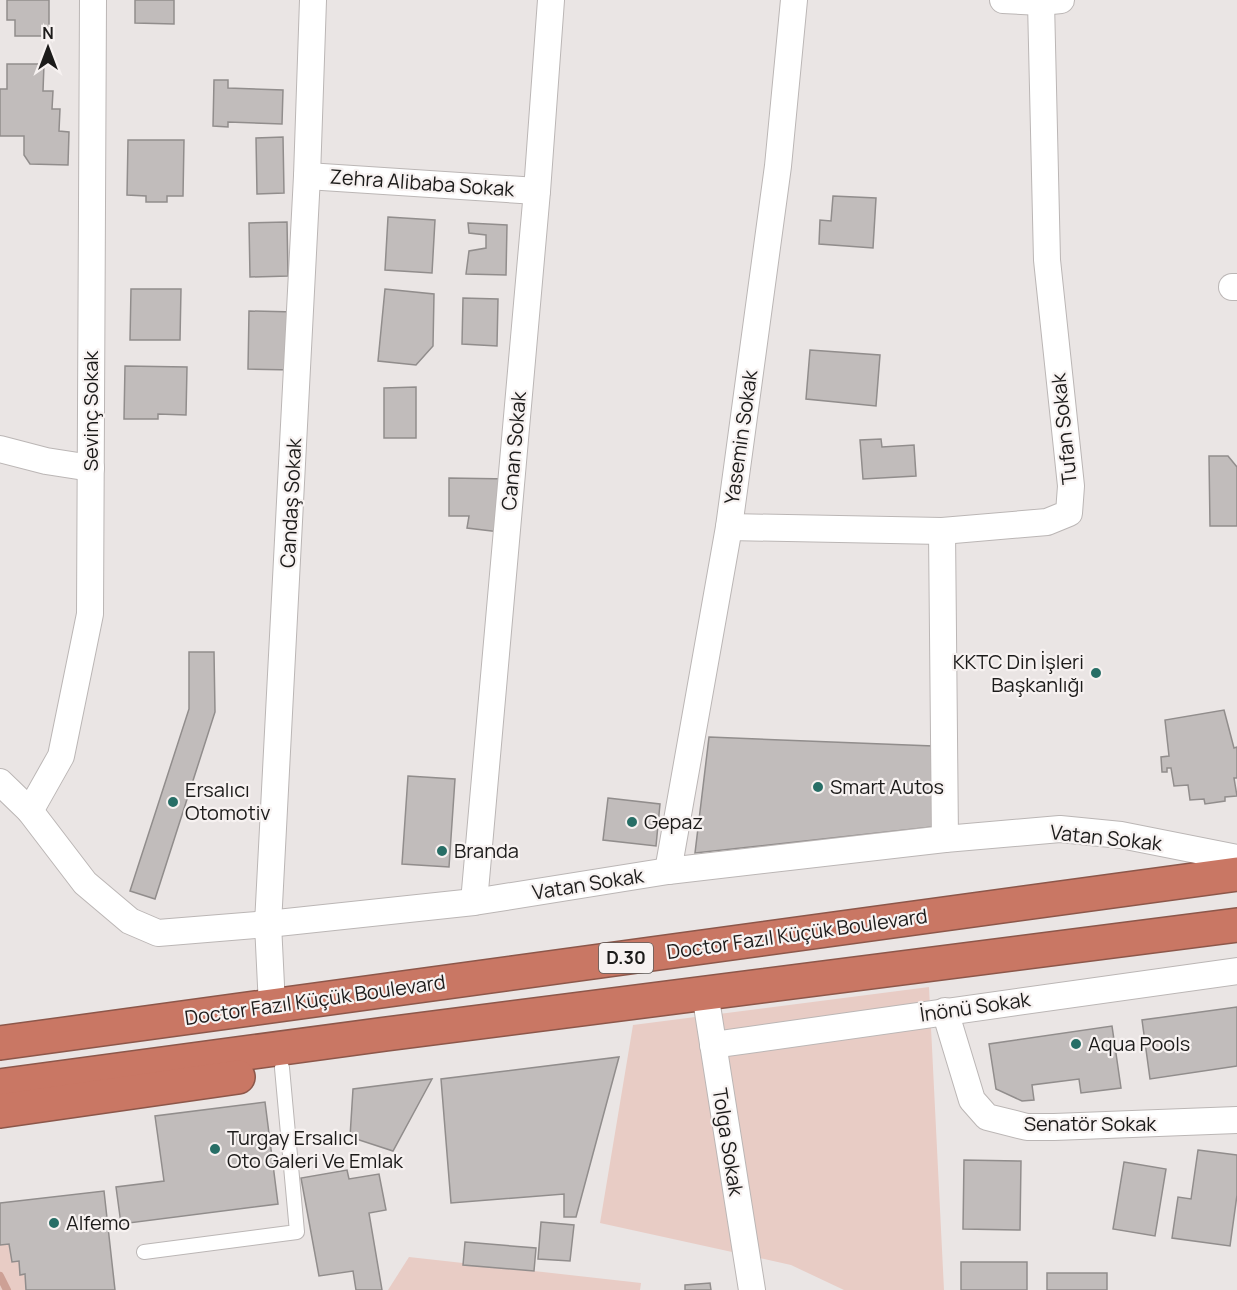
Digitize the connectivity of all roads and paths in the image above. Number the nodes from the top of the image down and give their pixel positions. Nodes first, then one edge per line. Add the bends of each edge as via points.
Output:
1 (93, 0) edge
2 (313, 0) edge
3 (551, 0) edge
4 (794, 0) edge
5 (1003, 0) edge
6 (1051, 1) edge
7 (307, 176) junction
8 (537, 191) junction
9 (0, 449) edge
10 (91, 468) junction
11 (729, 527) junction
12 (942, 531) junction
13 (0, 782) edge
14 (30, 811) junction
15 (945, 839) junction
16 (1237, 858) edge
17 (668, 871) junction
18 (1237, 874) edge
19 (474, 903) junction
20 (268, 924) junction
21 (1237, 925) edge
22 (1237, 971) edge
23 (705, 993) junction
24 (272, 1006) junction
25 (945, 1011) junction
26 (386, 1034) junction
27 (8, 1042) edge
28 (712, 1045) junction
29 (282, 1068) junction
30 (10, 1084) edge
31 (0, 1111) edge
32 (1237, 1120) edge
33 (144, 1252) dead end
34 (757, 1290) edge

1 - 10 street, Sevinç Sokak
2 - 7 street, Candaş Sokak
3 - 8 street, Canan Sokak
4 - 11 street, Yasemin Sokak via 778,166
5 - 6 street
6 - 12 street, Tufan Sokak via 1047,260 1071,486 1069,513 1047,522
7 - 8 street, Zehra Alibaba Sokak
7 - 20 street, Candaş Sokak
8 - 19 street, Canan Sokak
9 - 10 street
10 - 14 street, Sevinç Sokak via 90,614 61,756
11 - 12 street, Tufan Sokak
11 - 17 street, Yasemin Sokak
12 - 15 street
13 - 14 street, Vatan Sokak
14 - 20 street, Vatan Sokak via 85,883 130,921 158,933
15 - 16 street, Vatan Sokak via 1060,829 1121,835
15 - 17 street, Vatan Sokak
17 - 19 street, Vatan Sokak
18 - 24 highway, Doctor Fazıl Küçük Boulevard / D.30
19 - 20 street, Vatan Sokak
20 - 24 street, Candaş Sokak
21 - 23 highway, D.30
22 - 25 street, İnönü Sokak
23 - 26 highway, D.30
23 - 28 street, Tolga Sokak
24 - 27 highway, Doctor Fazıl Küçük Boulevard / D.30
25 - 28 street, İnönü Sokak
25 - 32 street, Senatör Sokak via 972,1100 987,1117 1027,1127
26 - 29 highway
26 - 30 highway, D.30
28 - 34 street, Tolga Sokak
29 - 31 highway
29 - 33 lane via 297,1232

